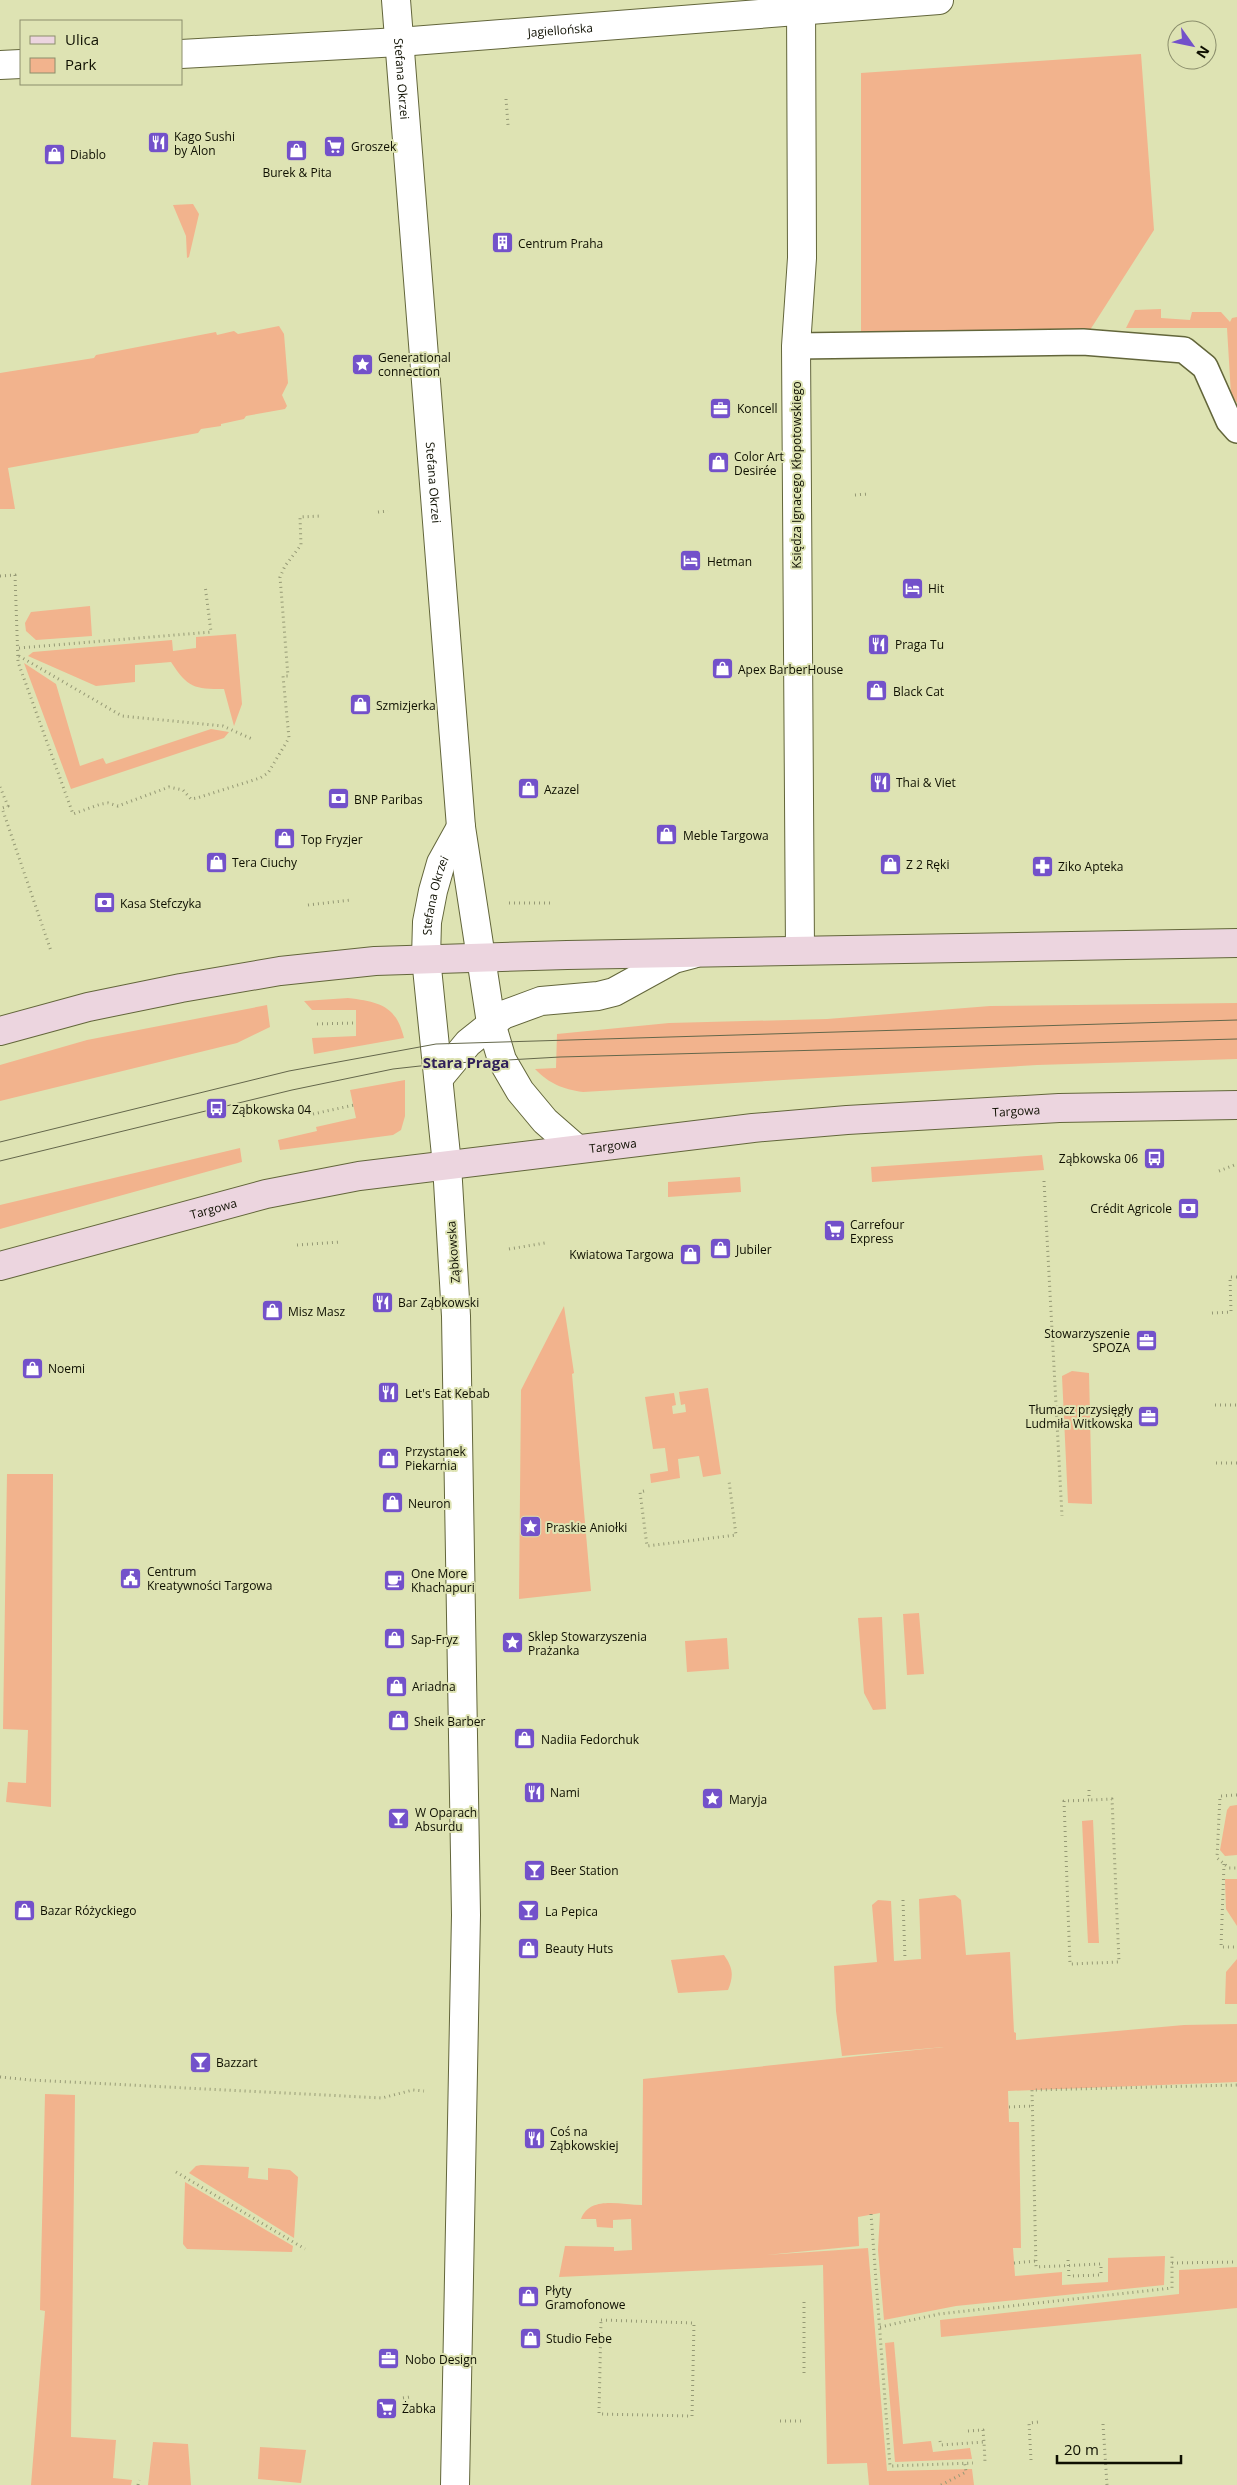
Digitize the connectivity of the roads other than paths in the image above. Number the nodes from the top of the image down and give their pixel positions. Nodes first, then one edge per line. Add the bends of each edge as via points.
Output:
1 (396, 0) edge
2 (938, 0) edge
3 (801, 5) edge
4 (399, 42) junction
5 (182, 54) edge
6 (20, 64) edge
7 (0, 65) edge
8 (796, 346) junction
9 (1237, 430) edge
10 (461, 827) junction
11 (1237, 943) edge
12 (800, 950) junction
13 (698, 952) junction
14 (481, 957) junction
15 (426, 958) junction
16 (491, 1023) junction
17 (0, 1031) edge
18 (439, 1078) junction
19 (1237, 1105) edge
20 (577, 1149) junction
21 (447, 1165) junction
22 (0, 1266) edge
23 (455, 2485) edge

1 - 4 street, Stefana Okrzei
2 - 3 street, Jagiellońska
3 - 4 street, Jagiellońska
3 - 8 street, Księdza Ignacego Kłopotowskiego via 802,258
4 - 5 street, Jagiellońska
4 - 10 street, Stefana Okrzei
6 - 7 street
8 - 9 lane via 1083,342 1184,350 1205,367 1229,421
8 - 12 street, Księdza Ignacego Kłopotowskiego
10 - 14 street
10 - 15 street, Stefana Okrzei via 441,863 433,891 427,922
11 - 12 main road
12 - 13 main road
13 - 14 main road
13 - 16 street via 674,959 614,992 541,1001 518,1008
14 - 15 main road
14 - 16 street
15 - 17 main road via 280,971 88,1007
15 - 18 street, Ząbkowska
16 - 18 street via 468,1043
16 - 20 street via 502,1060 520,1091 545,1122
18 - 21 street, Ząbkowska
19 - 20 main road, Targowa via 1059,1108 847,1120
20 - 21 main road, Targowa
21 - 22 main road, Targowa via 358,1176 266,1194
21 - 23 street, Ząbkowska via 455,1291 466,1914

